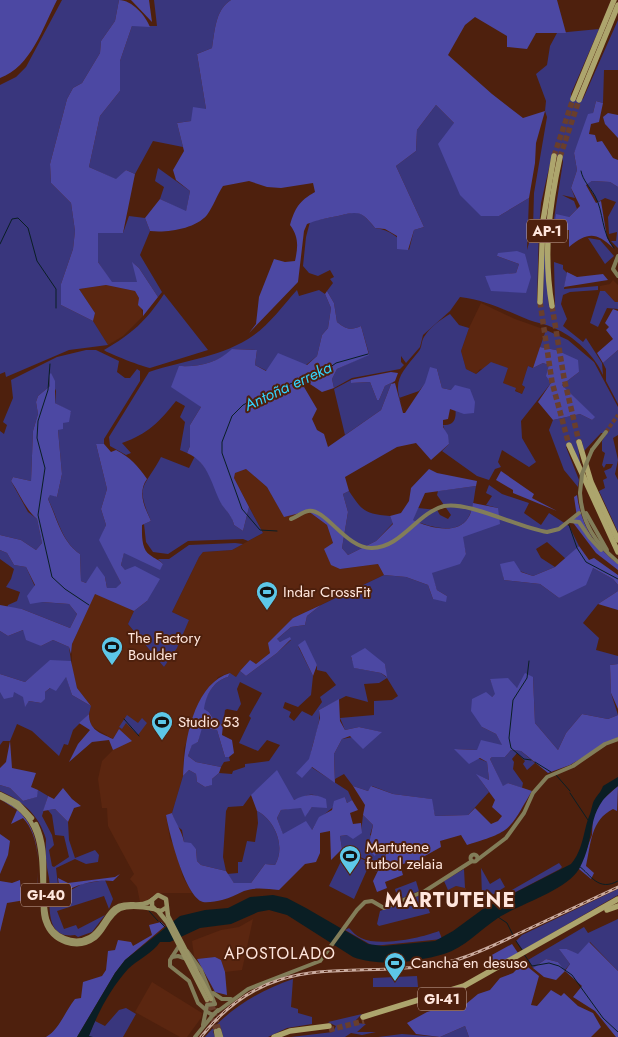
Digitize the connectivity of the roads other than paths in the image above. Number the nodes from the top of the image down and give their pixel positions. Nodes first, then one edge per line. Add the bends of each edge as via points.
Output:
1 (614, 0) edge
2 (618, 5) edge
3 (618, 16) edge
4 (594, 63) junction
5 (618, 256) edge
6 (618, 263) edge
7 (613, 268) junction
8 (618, 276) edge
9 (540, 302) tunnel mouth
10 (552, 306) tunnel mouth
11 (606, 432) tunnel mouth
12 (579, 442) tunnel mouth
13 (569, 445) tunnel mouth
14 (579, 513) dead end
15 (586, 513) dead end
16 (298, 517) junction
17 (292, 519) dead end
18 (570, 521) junction
19 (300, 522) dead end
20 (617, 546) edge
21 (608, 554) junction
22 (618, 561) edge
23 (618, 739) edge
24 (0, 795) edge
25 (152, 900) junction
26 (617, 901) edge
27 (167, 907) junction
28 (156, 910) junction
29 (169, 921) junction
30 (555, 937) junction
31 (179, 942) junction
32 (186, 951) junction
33 (171, 959) junction
34 (187, 960) junction
35 (212, 991) junction
36 (234, 998) junction
37 (209, 1001) junction
38 (197, 1002) junction
39 (216, 1004) junction
40 (224, 1005) junction
41 (206, 1011) junction
42 (218, 1011) junction
43 (213, 1015) junction
44 (363, 1019) tunnel mouth
45 (203, 1025) junction
46 (217, 1031) tunnel mouth
47 (194, 1037) edge
48 (219, 1037) edge
49 (274, 1037) edge
50 (282, 1037) edge

1 - 4 highway via 576,100
2 - 4 highway
3 - 4 highway
5 - 7 main road
6 - 7 main road
7 - 8 main road
9 - 10 highway, AP-1 via 543,221 557,157 547,233
11 - 21 main road, bridge via 585,465 580,493 588,526
12 - 20 highway
13 - 20 highway
14 - 18 main road
15 - 22 main road via 604,545
16 - 17 main road
16 - 18 main road via 313,511 355,544 372,548 388,544 431,512 446,506 463,507 538,530 555,531
16 - 19 main road
18 - 21 main road via 579,522 593,542
21 - 22 main road
23 - 36 main road via 573,766 548,776 533,793 524,813 506,838 489,851 477,858 471,855 472,861 425,891 392,905 382,908 367,901 317,962 262,982
24 - 25 main road, GI-40 via 24,808 39,830 44,852 47,916 58,935 71,940 86,939 117,907 145,904
24 - 28 main road, GI-40 via 22,810 35,828 41,854 43,913 55,936 70,943 84,943 98,935 119,910 131,907
25 - 27 main road via 163,896
25 - 28 main road
26 - 30 highway, GI-41
26 - 30 highway, GI-41 via 607,910
27 - 28 main road, GI-40
27 - 29 main road
28 - 29 main road
29 - 31 main road
30 - 44 highway, GI-41 via 458,993
31 - 32 main road
31 - 33 main road
31 - 34 main road
32 - 35 main road via 198,964
32 - 37 main road
33 - 34 main road via 178,956
33 - 38 main road via 170,966 189,981
34 - 37 main road
35 - 36 main road via 222,999
35 - 39 main road
36 - 40 main road
37 - 38 main road
37 - 39 main road
37 - 41 main road
38 - 41 main road
39 - 40 main road
39 - 42 main road
40 - 42 main road
41 - 43 main road
41 - 45 main road
42 - 43 main road
43 - 45 main road
45 - 47 main road
46 - 48 main road
49 - 50 highway via 290,1030 329,1028

